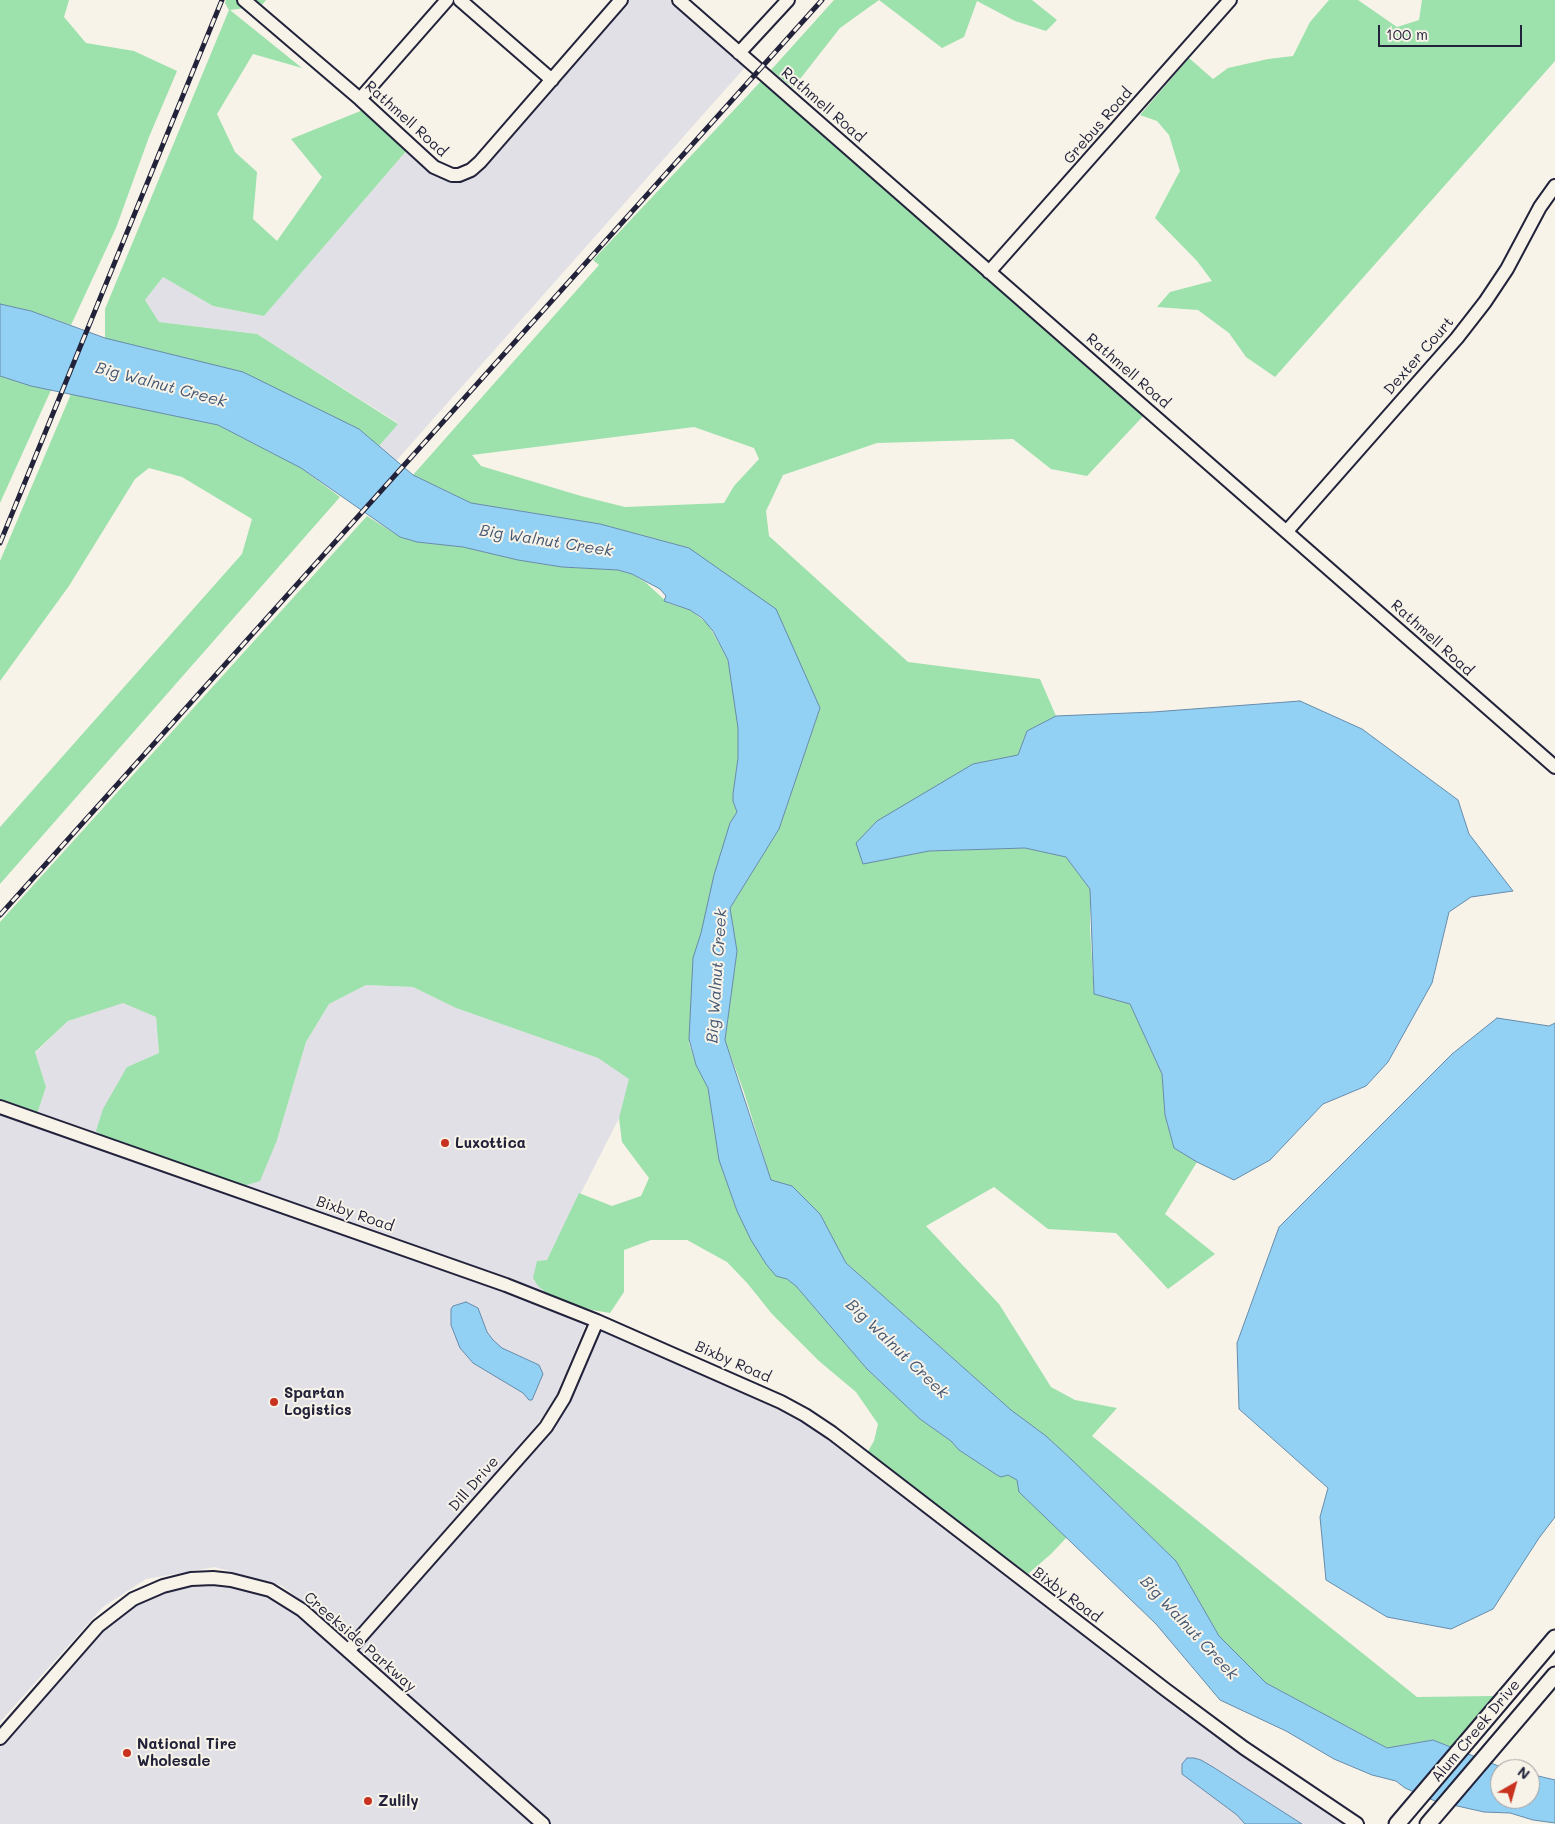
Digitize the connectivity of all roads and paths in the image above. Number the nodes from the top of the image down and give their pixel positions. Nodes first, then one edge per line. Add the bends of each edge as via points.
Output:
1 (244, 0) edge
2 (447, 0) edge
3 (460, 0) edge
4 (621, 0) edge
5 (679, 0) edge
6 (788, 0) edge
7 (1230, 0) edge
8 (739, 53) junction
9 (552, 80) junction
10 (360, 99) junction
11 (1555, 186) edge
12 (989, 272) junction
13 (1287, 532) junction
14 (1555, 767) edge
15 (0, 1107) edge
16 (597, 1321) junction
17 (1555, 1638) edge
18 (348, 1651) junction
19 (1555, 1675) edge
20 (0, 1738) edge
21 (1397, 1823) edge
22 (543, 1824) edge
23 (1357, 1824) edge
24 (1428, 1824) edge

1 - 10 street, Rathmell Road
2 - 10 street
3 - 9 street
4 - 9 street, Rathmell Road
5 - 8 street, Rathmell Road
6 - 8 street
7 - 12 street, Grebus Road
8 - 12 street, Rathmell Road
9 - 10 street, Rathmell Road via 480,162 472,170 459,175 446,174 434,167
11 - 13 street, Dexter Court via 1507,269 1474,317
12 - 13 street, Rathmell Road
13 - 14 street, Rathmell Road
15 - 16 street, Bixby Road via 506,1285
16 - 18 street, Dill Drive via 564,1398 546,1427
16 - 23 street, Bixby Road via 806,1415 1244,1748
17 - 21 main road, Alum Creek Drive
18 - 20 street, Creekside Parkway via 302,1610 270,1590 213,1578 173,1583 133,1598 98,1626
18 - 22 street, Creekside Parkway
19 - 24 main road, Alum Creek Drive

